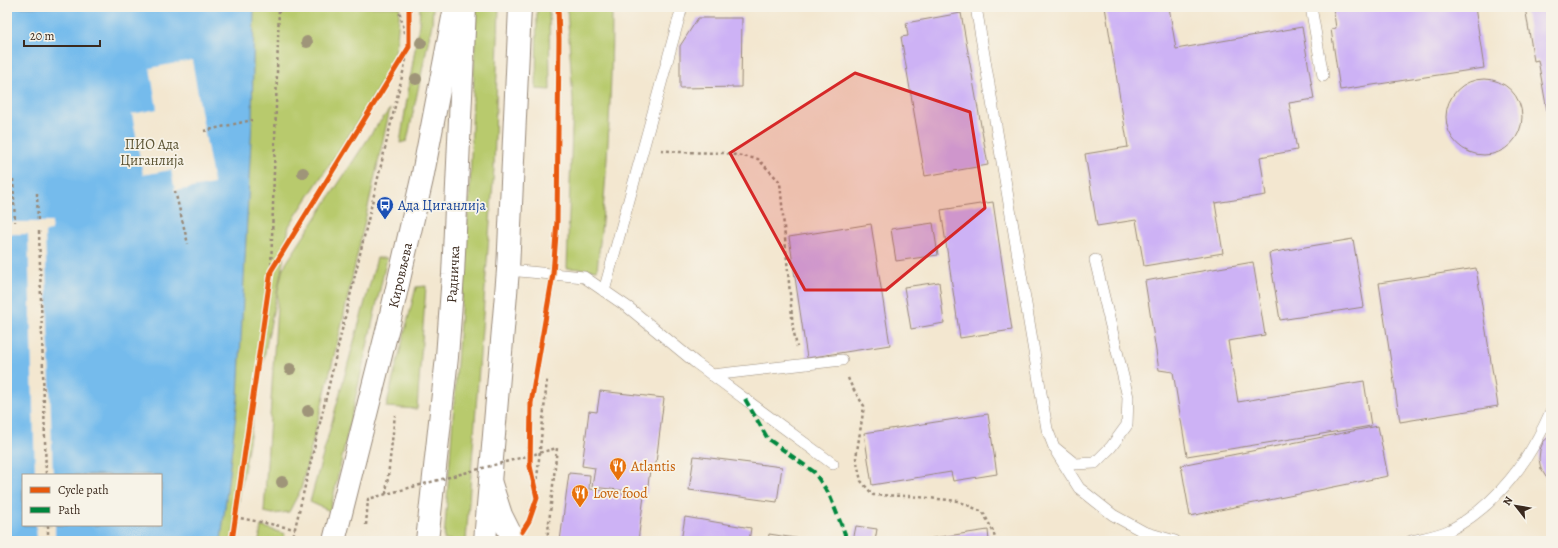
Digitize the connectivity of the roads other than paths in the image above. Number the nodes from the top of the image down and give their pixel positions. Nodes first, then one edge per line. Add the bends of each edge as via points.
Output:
1 (455, 7) edge
2 (465, 7) edge
3 (520, 7) edge
4 (682, 7) edge
5 (976, 7) edge
6 (1311, 7) edge
7 (1323, 76) dead end
8 (1095, 260) dead end
9 (508, 270) junction
10 (604, 291) junction
11 (842, 360) road end
12 (712, 375) junction
13 (1551, 411) edge
14 (1054, 447) junction
15 (833, 464) dead end
16 (489, 480) junction
17 (334, 541) edge
18 (427, 541) edge
19 (485, 541) edge
20 (514, 541) edge
21 (1175, 541) edge
22 (1411, 541) edge

1 - 17 main road, Кировљева via 420,186 389,323
2 - 18 main road, Радничка via 453,275
3 - 9 main road
4 - 10 lane
5 - 14 lane via 1046,429
6 - 7 lane
8 - 14 lane via 1128,397 1127,425 1095,463 1075,464
9 - 10 lane via 584,277
9 - 16 main road
10 - 12 lane
11 - 12 lane
12 - 15 lane
13 - 22 lane via 1540,436 1507,485 1483,509 1449,531
14 - 21 lane via 1079,488 1113,515 1144,532
16 - 19 main road
16 - 20 main road via 501,515

